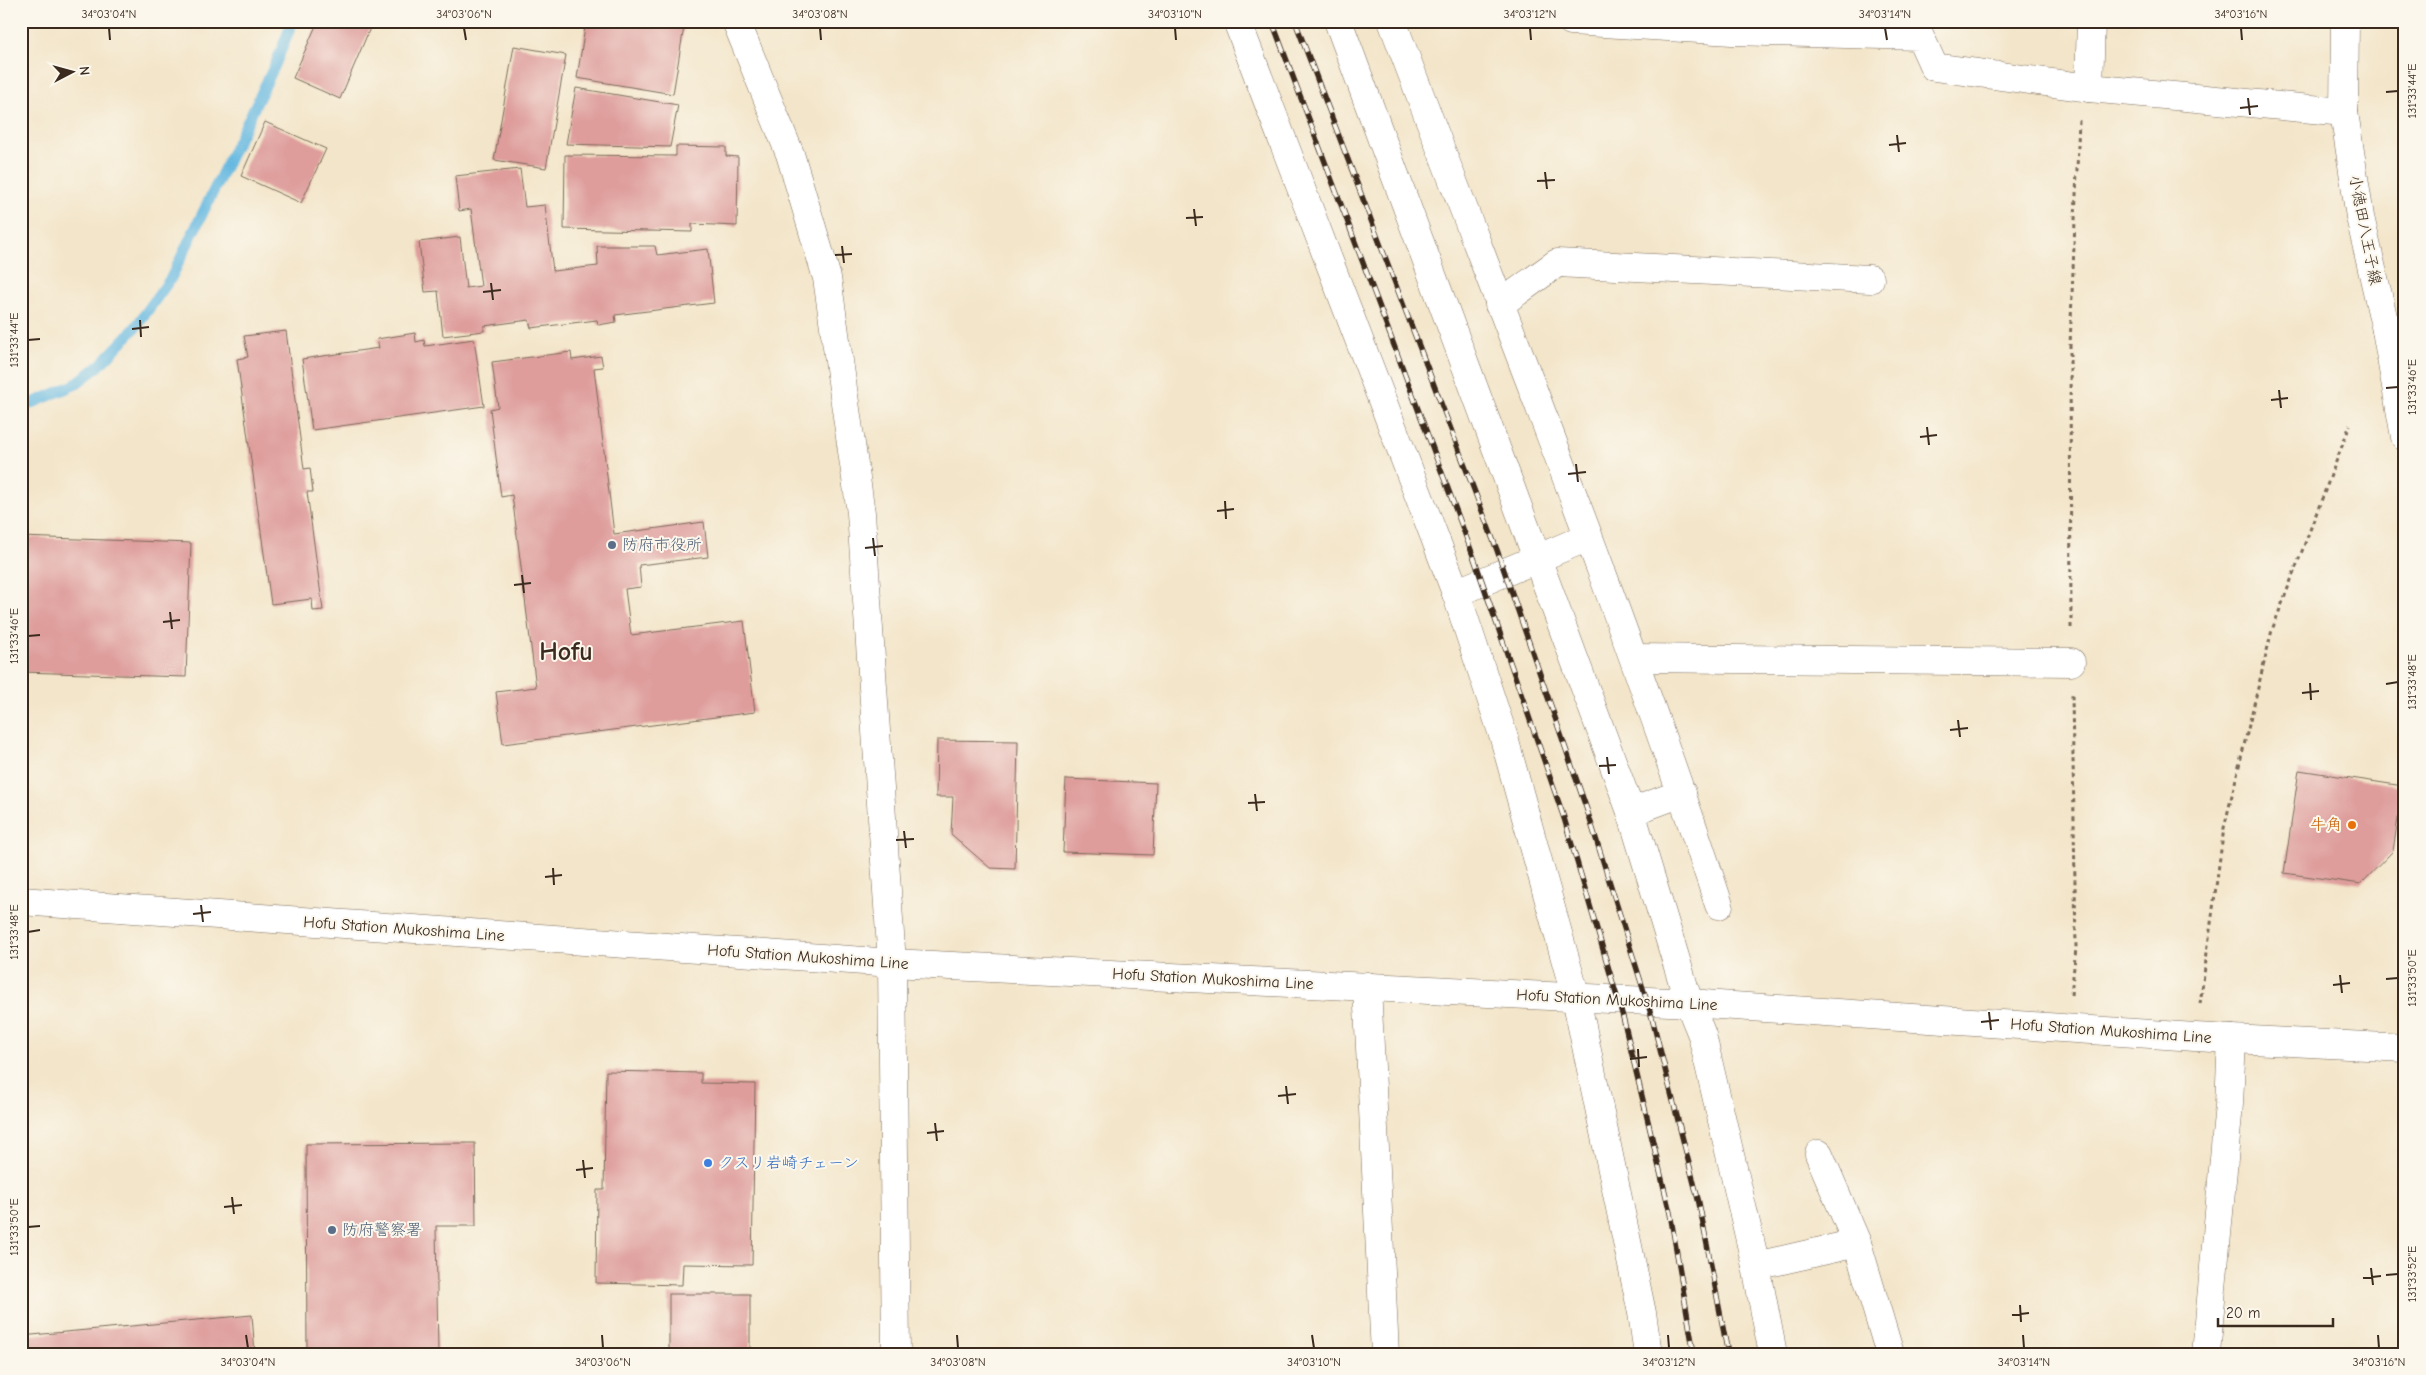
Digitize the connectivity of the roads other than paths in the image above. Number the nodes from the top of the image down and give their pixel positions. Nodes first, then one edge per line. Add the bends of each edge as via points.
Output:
1 (736, 21) edge
2 (1236, 21) edge
3 (1338, 21) edge
4 (1392, 21) edge
5 (1572, 21) edge
6 (2091, 21) edge
7 (2345, 21) edge
8 (2090, 88) junction
9 (2344, 112) junction
10 (1870, 280) dead end
11 (1499, 305) junction
12 (2395, 329) edge
13 (2405, 437) edge
14 (1588, 537) junction
15 (1537, 559) junction
16 (1456, 593) junction
17 (1634, 658) junction
18 (2071, 662) road end
19 (1682, 793) junction
20 (1631, 812) junction
21 (21, 901) edge
22 (1719, 905) dead end
23 (892, 963) junction
24 (1367, 986) junction
25 (1576, 998) junction
26 (1689, 1003) junction
27 (2232, 1039) junction
28 (2405, 1048) edge
29 (1819, 1154) dead end
30 (1856, 1243) junction
31 (1756, 1266) junction
32 (896, 1354) edge
33 (1385, 1354) edge
34 (1648, 1354) edge
35 (1773, 1354) edge
36 (1890, 1354) edge
37 (2206, 1354) edge

1 - 23 street via 790,154 827,278 861,513
2 - 16 street
3 - 15 street
4 - 11 street
5 - 8 street via 1732,31 1920,36 1934,67
6 - 8 street
7 - 9 street, 小徳田八王子線
8 - 9 street
9 - 12 street, 小徳田八王子線 via 2360,217
10 - 11 street via 1557,264
11 - 14 street
12 - 13 street, 小徳田八王子線
14 - 15 street
14 - 17 street
15 - 16 street
15 - 20 street
16 - 25 street via 1504,738
17 - 18 street
17 - 19 street
19 - 20 street
19 - 22 street
20 - 26 street
21 - 23 street, Hofu Station Mukoshima Line
23 - 24 street, Hofu Station Mukoshima Line
23 - 32 street
24 - 25 street, Hofu Station Mukoshima Line
24 - 33 street
25 - 26 street, Hofu Station Mukoshima Line
25 - 34 street
26 - 27 street, Hofu Station Mukoshima Line
26 - 31 street via 1702,1036
27 - 28 street, Hofu Station Mukoshima Line
27 - 37 street
29 - 30 street
30 - 31 street
30 - 36 street
31 - 35 street

